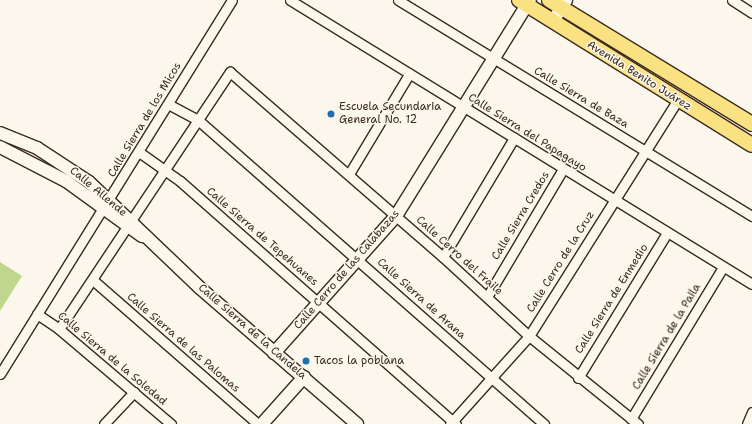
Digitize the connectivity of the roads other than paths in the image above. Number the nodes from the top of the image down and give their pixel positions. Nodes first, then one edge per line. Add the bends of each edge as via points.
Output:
1 (232, 0) edge
2 (290, 0) edge
3 (398, 0) edge
4 (549, 0) edge
5 (732, 0) edge
6 (525, 2) edge
7 (563, 4) edge
8 (752, 13) edge
9 (553, 21) junction
10 (492, 58) junction
11 (409, 74) junction
12 (677, 100) junction
13 (168, 104) junction
14 (461, 106) junction
15 (198, 120) junction
16 (752, 124) edge
17 (0, 133) edge
18 (514, 138) junction
19 (25, 143) junction
20 (752, 145) edge
21 (0, 147) edge
22 (645, 151) junction
23 (139, 152) junction
24 (20, 154) junction
25 (563, 168) junction
26 (165, 170) junction
27 (348, 174) junction
28 (614, 200) junction
29 (106, 205) junction
30 (396, 216) junction
31 (752, 216) edge
32 (128, 224) junction
33 (668, 233) junction
34 (443, 257) junction
35 (359, 259) junction
36 (723, 267) junction
37 (94, 281) junction
38 (752, 284) edge
39 (487, 297) junction
40 (318, 303) junction
41 (37, 314) junction
42 (59, 329) junction
43 (529, 336) junction
44 (274, 353) junction
45 (0, 374) edge
46 (304, 377) junction
47 (492, 378) junction
48 (578, 378) junction
49 (134, 392) junction
50 (752, 412) edge
51 (634, 421) edge
52 (453, 423) edge
53 (104, 424) edge
54 (171, 424) edge
55 (258, 424) edge
56 (262, 424) edge
57 (357, 424) edge
58 (544, 424) edge
59 (747, 424) edge

1 - 13 street, Calle Sierra de los Micos
2 - 11 street, Calle Sierra del Papagayo
3 - 10 street, Calle Sierra de Baza
4 - 7 main road, Avenida Benito Juárez
5 - 8 street
6 - 9 main road, Avenida Benito Juárez
6 - 10 street, Calle Cerro de las Calabazas
7 - 9 street
7 - 16 main road, Avenida Benito Juárez
9 - 12 main road, Avenida Benito Juárez
10 - 14 street, Calle Cerro de las Calabazas
10 - 22 street, Calle Sierra de Baza
11 - 14 street, Calle Sierra del Papagayo
11 - 27 street
12 - 20 main road, Avenida Benito Juárez
12 - 22 street, Calle Cerro de la Cruz
13 - 15 street, Calle Sierra de Arana
13 - 23 street, Calle Sierra de los Micos
14 - 18 street, Calle Sierra del Papagayo
14 - 30 street, Calle Cerro de las Calabazas
15 - 26 street
15 - 27 street, Calle Cerro del Fraile via 230,72
15 - 35 street, Calle Sierra de Arana
17 - 19 street, Calle Allende
18 - 25 street, Calle Sierra del Papagayo
18 - 34 street
19 - 24 street
19 - 29 street, Calle Allende via 71,169
21 - 24 street, Calle Allende
22 - 28 street, Calle Cerro de la Cruz
22 - 31 street, Calle Sierra de Baza
23 - 26 street, Calle Sierra de Tepehuanes
23 - 29 street, Calle Sierra de los Micos
24 - 29 street, Calle Allende
25 - 28 street, Calle Sierra del Papagayo
25 - 39 street, Calle Sierra Credos
26 - 32 street
26 - 40 street, Calle Sierra de Tepehuanes
27 - 30 street, Calle Cerro del Fraile
28 - 33 street, Calle Sierra del Papagayo
28 - 43 street, Calle Cerro de la Cruz
29 - 32 street, Calle Allende
29 - 41 street, Calle Sierra de los Micos
30 - 34 street, Calle Cerro del Fraile
30 - 35 street, Calle Cerro de las Calabazas
32 - 37 street
32 - 44 street, Calle Sierra de la Candela via 148,239
33 - 36 street, Calle Sierra del Papagayo
33 - 48 street, Calle Sierra de Enmedio
34 - 39 street, Calle Cerro del Fraile
35 - 40 street, Calle Cerro de las Calabazas
35 - 47 street, Calle Sierra de Arana
36 - 38 street, Calle Sierra del Papagayo
36 - 51 street, Calle Sierra de la Paila
37 - 42 street
37 - 55 street, Calle Sierra de las Palomas
39 - 43 street, Calle Cerro del Fraile
40 - 44 street, Calle Cerro de las Calabazas
40 - 52 street, Calle Sierra de Tepehuanes
41 - 42 street, Calle Sierra de la Soledad
41 - 45 street, Calle Sierra de los Micos
42 - 49 street, Calle Sierra de la Soledad
43 - 47 street, Calle Cerro de la Cruz
43 - 48 street, Calle Cerro del Fraile
44 - 46 street, Calle Sierra de la Candela
46 - 56 street
46 - 57 street, Calle Sierra de la Candela
47 - 52 street, Calle Cerro de la Cruz
47 - 58 street, Calle Sierra de Arana
48 - 51 street, Calle Cerro del Fraile
49 - 53 street
49 - 54 street, Calle Sierra de la Soledad
50 - 59 street

